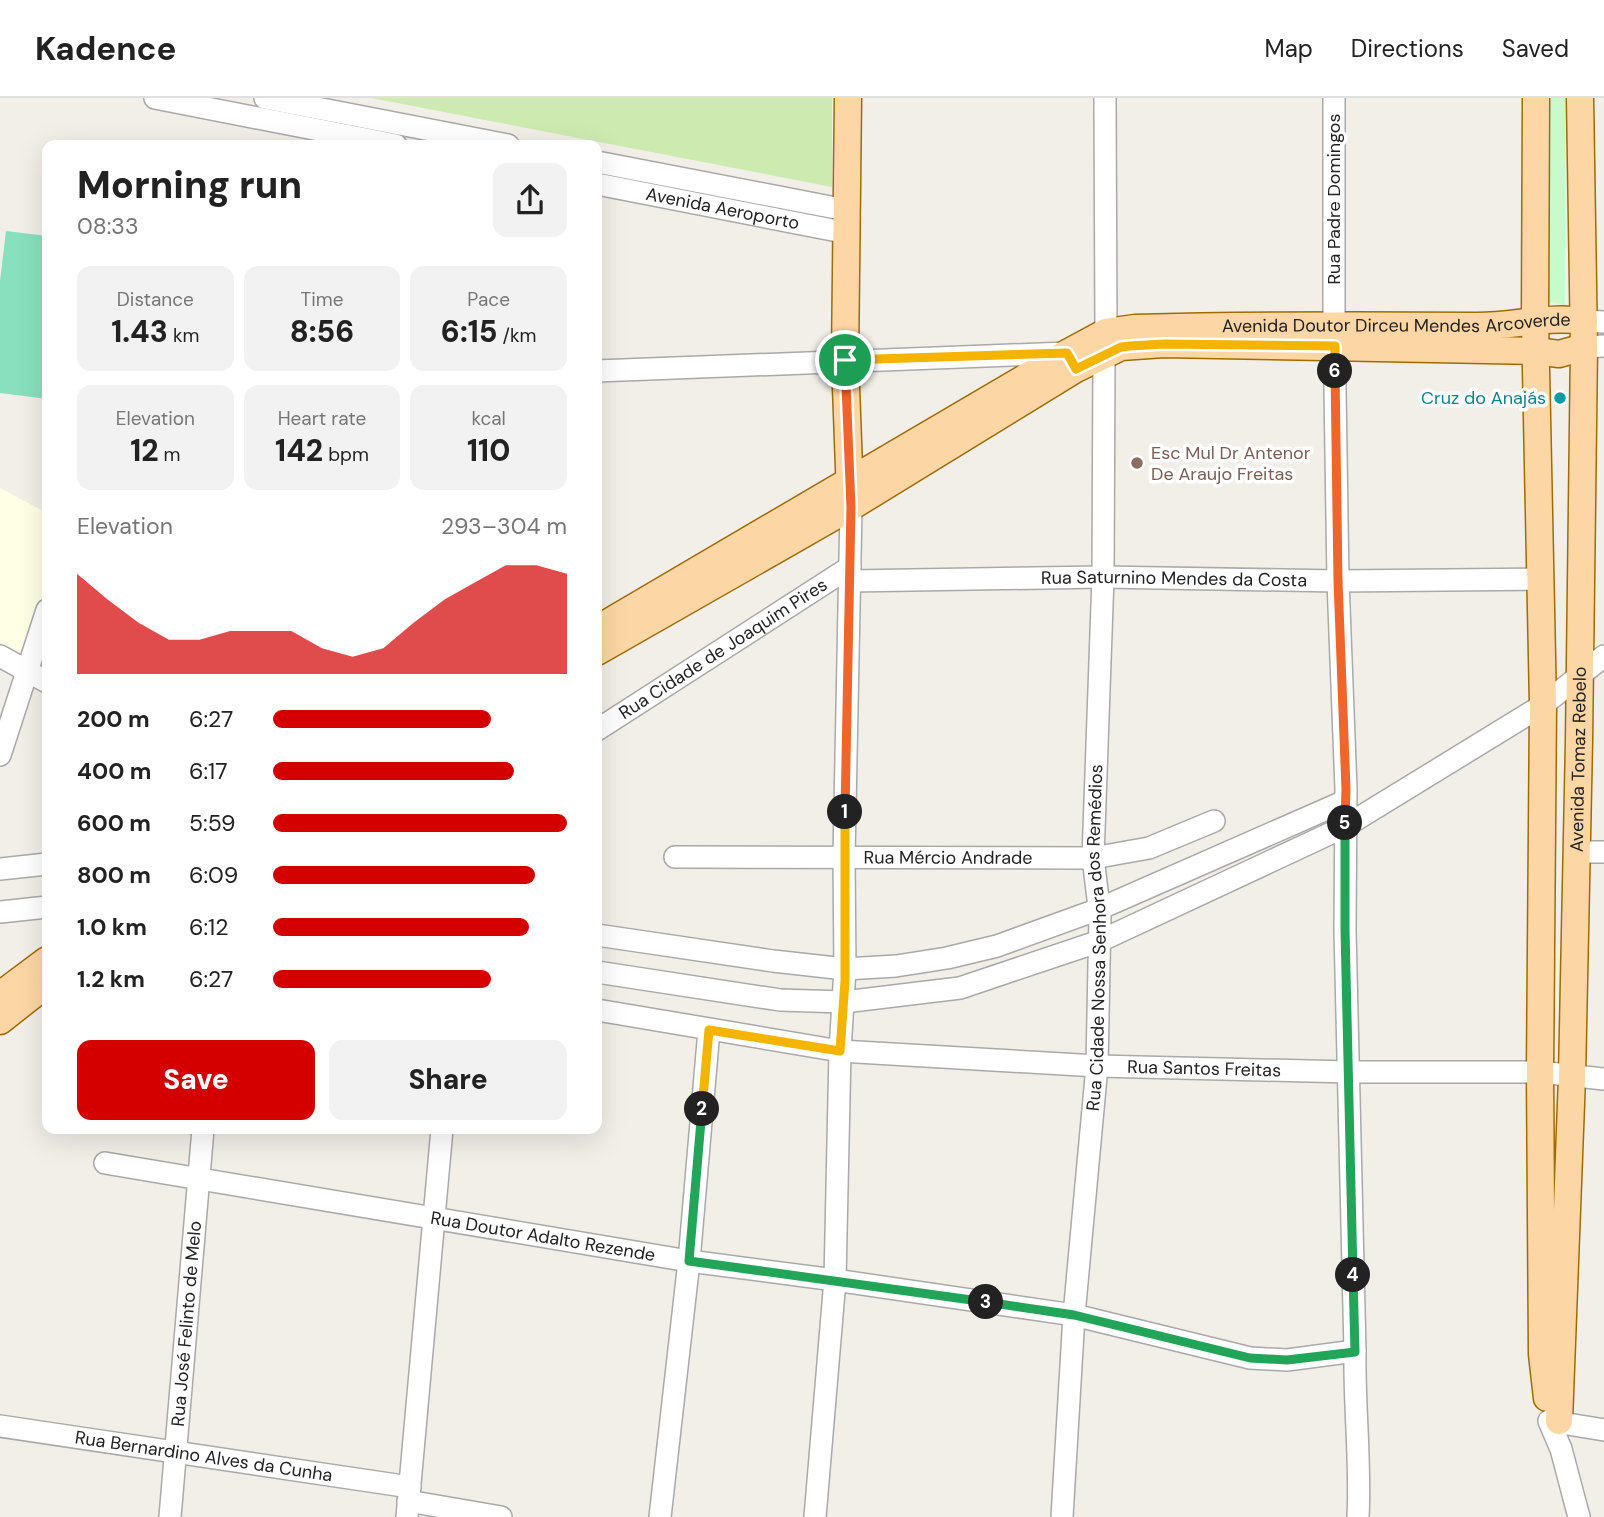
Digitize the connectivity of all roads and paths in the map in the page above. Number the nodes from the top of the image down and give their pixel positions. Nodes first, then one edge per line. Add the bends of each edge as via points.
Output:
1 (155, 98) edge
2 (265, 98) edge
3 (848, 98) edge
4 (1105, 98) edge
5 (1334, 98) edge
6 (1536, 98) edge
7 (1580, 98) edge
8 (316, 120) edge
9 (380, 140) edge
10 (470, 140) edge
11 (602, 163) edge
12 (602, 185) edge
13 (847, 221) junction
14 (1535, 321) junction
15 (1594, 334) edge
16 (1334, 335) junction
17 (1105, 344) junction
18 (1536, 351) junction
19 (845, 360) junction
20 (1072, 361) junction
21 (602, 371) edge
22 (850, 495) junction
23 (850, 574) junction
24 (1103, 577) junction
25 (1541, 579) junction
26 (1338, 581) junction
27 (42, 625) edge
28 (602, 626) edge
29 (602, 649) edge
30 (0, 656) edge
31 (1604, 656) edge
32 (27, 670) junction
33 (1579, 676) junction
34 (42, 678) edge
35 (1543, 705) junction
36 (602, 727) edge
37 (1, 751) edge
38 (1345, 801) junction
39 (1214, 821) dead end
40 (1344, 827) junction
41 (1577, 852) junction
42 (1604, 852) edge
43 (675, 857) dead end
44 (844, 858) junction
45 (1093, 858) junction
46 (42, 865) edge
47 (0, 869) edge
48 (42, 908) edge
49 (1100, 909) junction
50 (0, 912) edge
51 (602, 936) edge
52 (1100, 942) junction
53 (42, 964) edge
54 (845, 969) junction
55 (602, 973) edge
56 (42, 988) edge
57 (0, 995) edge
58 (844, 1002) junction
59 (602, 1011) edge
60 (0, 1021) edge
61 (709, 1030) junction
62 (840, 1051) junction
63 (1097, 1066) junction
64 (1349, 1072) junction
65 (1540, 1072) junction
66 (1572, 1077) junction
67 (1604, 1079) edge
68 (203, 1134) edge
69 (441, 1134) edge
70 (105, 1163) dead end
71 (200, 1177) junction
72 (433, 1217) junction
73 (689, 1261) junction
74 (835, 1280) junction
75 (1074, 1315) junction
76 (1355, 1352) junction
77 (1554, 1421) junction
78 (0, 1426) edge
79 (1604, 1430) edge
80 (174, 1450) junction
81 (408, 1502) edge
82 (170, 1517) edge
83 (501, 1517) edge
84 (660, 1517) edge
85 (815, 1517) edge
86 (1062, 1517) edge
87 (1358, 1517) edge
88 (1579, 1517) edge

1 - 8 street
2 - 8 street
3 - 13 main road
4 - 17 street, Rua Cidade Nossa Senhora dos Remédios
5 - 16 street, Rua Padre Domingos
6 - 14 main road, Avenida Tomaz Rebelo
7 - 15 main road, Avenida Tomaz Rebelo
8 - 9 street
8 - 10 street
11 - 13 street, Avenida Aeroporto
12 - 13 street, Avenida Aeroporto
13 - 19 main road
14 - 15 main road, Avenida Doutor Dirceu Mendes Arcoverde via 1550,318
14 - 16 main road, Avenida Doutor Dirceu Mendes Arcoverde
14 - 18 main road, Avenida Tomaz Rebelo
15 - 18 main road, Avenida Doutor Dirceu Mendes Arcoverde via 1559,354
15 - 33 main road, Avenida Tomaz Rebelo
16 - 17 main road, Avenida Doutor Dirceu Mendes Arcoverde via 1163,335 1121,347
16 - 18 main road, Avenida Doutor Dirceu Mendes Arcoverde
16 - 26 street, Rua Padre Domingos
17 - 20 main road, Avenida Doutor Dirceu Mendes Arcoverde
17 - 24 street, Rua Cidade Nossa Senhora dos Remédios
18 - 25 main road, Avenida Tomaz Rebelo
19 - 20 street
19 - 21 street
19 - 22 main road
20 - 22 main road, Avenida Doutor Dirceu Mendes Arcoverde
22 - 23 street
22 - 28 main road
22 - 29 main road
23 - 24 street, Rua Saturnino Mendes da Costa
23 - 36 street, Rua Cidade de Joaquim Pires
23 - 44 street
24 - 26 street, Rua Saturnino Mendes da Costa
24 - 45 street, Rua Cidade Nossa Senhora dos Remédios
25 - 26 street, Rua Saturnino Mendes da Costa
25 - 35 main road, Avenida Tomaz Rebelo
26 - 38 street, Rua Padre Domingos
27 - 32 street
30 - 32 street
31 - 33 street
32 - 34 street
32 - 37 street
33 - 35 street
33 - 41 main road, Avenida Tomaz Rebelo
35 - 40 street
35 - 65 main road, Avenida Tomaz Rebelo
38 - 40 street, Rua Padre Domingos
38 - 49 street
39 - 45 street, Rua Mércio Andrade via 1149,848
40 - 52 street
40 - 64 street, Rua Padre Domingos
41 - 42 street
41 - 66 main road, Avenida Tomaz Rebelo
43 - 44 street, Rua Mércio Andrade
44 - 45 street, Rua Mércio Andrade
44 - 54 street
45 - 49 street, Rua Cidade Nossa Senhora dos Remédios
46 - 47 street
48 - 50 street
49 - 52 street, Rua Cidade Nossa Senhora dos Remédios
49 - 54 street via 963,955
51 - 54 street
52 - 58 street via 961,989
52 - 63 street, Rua Cidade Nossa Senhora dos Remédios
53 - 57 main road
54 - 58 street
55 - 58 street via 780,1000
56 - 60 main road
58 - 62 street
59 - 61 street, Rua Santos Freitas
61 - 62 street, Rua Santos Freitas
61 - 73 street
62 - 63 street, Rua Santos Freitas
62 - 74 street
63 - 64 street, Rua Santos Freitas
63 - 75 street, Rua Cidade Nossa Senhora dos Remédios
64 - 65 street, Rua Santos Freitas
64 - 76 street, Rua Padre Domingos
65 - 66 street, Rua Santos Freitas
65 - 77 main road, Avenida Tomaz Rebelo via 1542,1354
66 - 67 street, Rua Santos Freitas
66 - 77 main road, Avenida Tomaz Rebelo
68 - 71 street, Rua José Felinto de Melo
69 - 72 street
70 - 71 street, Rua Doutor Adalto Rezende
71 - 72 street, Rua Doutor Adalto Rezende
71 - 80 street, Rua José Felinto de Melo
72 - 73 street, Rua Doutor Adalto Rezende
72 - 81 street
73 - 74 street, Rua Doutor Adalto Rezende
73 - 84 street
74 - 75 street, Rua Doutor Adalto Rezende
74 - 85 street
75 - 76 street, Rua Doutor Adalto Rezende via 1250,1358 1287,1360
75 - 86 street, Rua Cidade Nossa Senhora dos Remédios
76 - 87 street, Rua Padre Domingos
77 - 79 street
77 - 88 street
78 - 80 street, Rua Bernardino Alves da Cunha
80 - 81 street, Rua Bernardino Alves da Cunha
80 - 82 street, Rua José Felinto de Melo
81 - 83 street, Rua Bernardino Alves da Cunha

